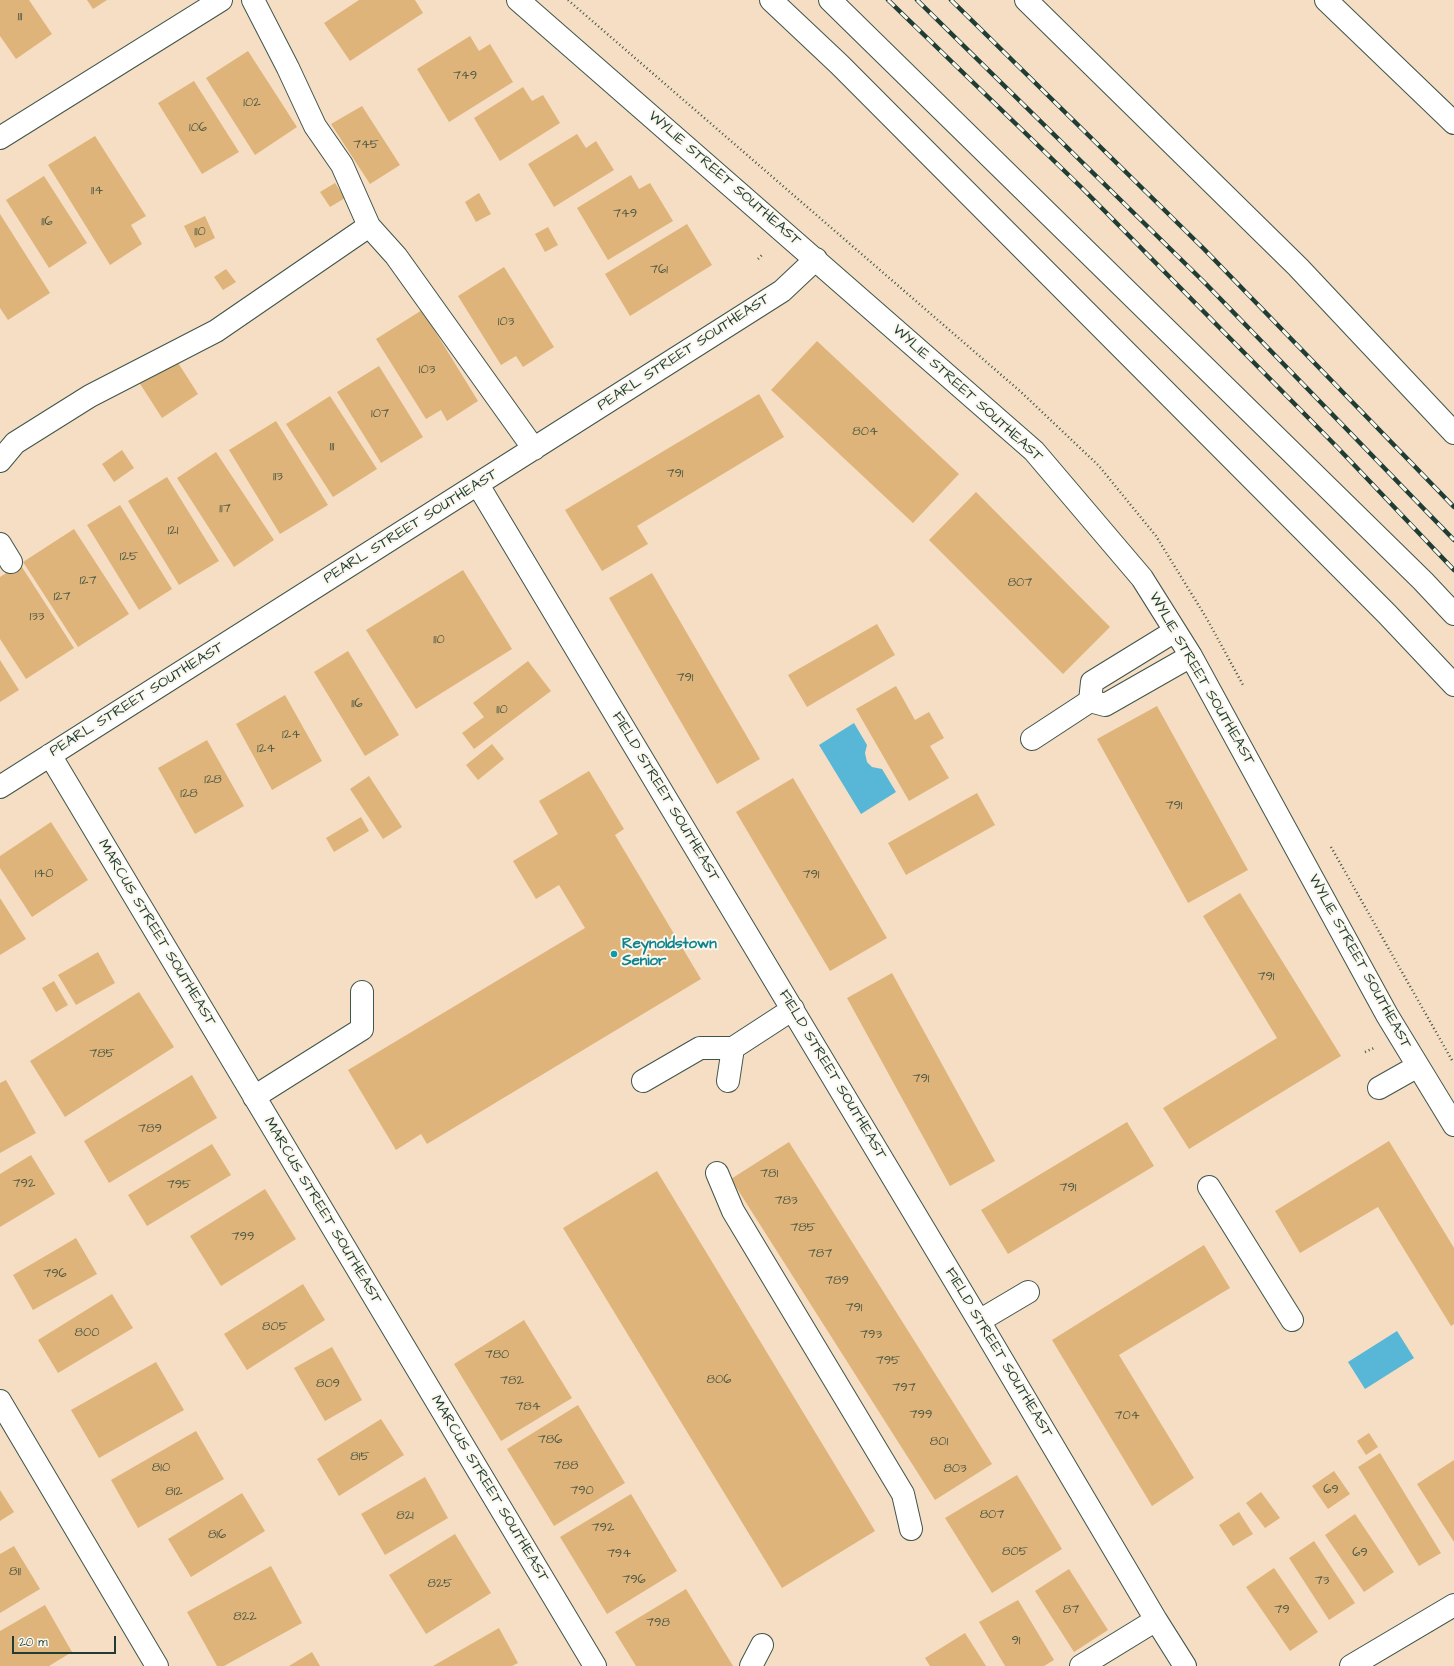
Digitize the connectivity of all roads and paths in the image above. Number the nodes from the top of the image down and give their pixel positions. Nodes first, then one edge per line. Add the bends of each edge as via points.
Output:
1 (221, 0) edge
2 (253, 0) edge
3 (518, 0) edge
4 (771, 0) edge
5 (830, 0) edge
6 (1026, 0) edge
7 (1326, 0) edge
8 (1454, 123) edge
9 (0, 138) edge
10 (369, 226) junction
11 (816, 259) junction
12 (1454, 432) edge
13 (534, 449) junction
14 (0, 461) edge
15 (478, 485) junction
16 (0, 544) edge
17 (11, 562) dead end
18 (1454, 614) edge
19 (1175, 631) junction
20 (1190, 656) junction
21 (1454, 685) edge
22 (1090, 701) junction
23 (1032, 738) dead end
24 (50, 755) junction
25 (0, 787) edge
26 (362, 992) dead end
27 (793, 1010) junction
28 (733, 1048) junction
29 (1418, 1066) junction
30 (643, 1081) dead end
31 (728, 1081) dead end
32 (1379, 1088) dead end
33 (254, 1097) junction
34 (1454, 1125) edge
35 (717, 1173) dead end
36 (1209, 1187) dead end
37 (1028, 1292) dead end
38 (1292, 1320) dead end
39 (979, 1321) junction
40 (0, 1401) edge
41 (911, 1529) dead end
42 (1454, 1604) edge
43 (1156, 1620) junction
44 (762, 1645) dead end
45 (157, 1666) edge
46 (595, 1666) edge
47 (751, 1666) edge
48 (1081, 1666) edge
49 (1185, 1666) edge
50 (1351, 1666) edge

1 - 9 street
2 - 10 street via 315,126 342,165
3 - 11 street, WYLIE STREET SOUTHEAST
4 - 21 street via 852,76 1387,614
5 - 18 street
6 - 12 street via 1298,267
7 - 8 street
10 - 13 street via 396,256
10 - 14 street via 216,331 90,396 15,443
11 - 13 street, PEARL STREET SOUTHEAST via 782,291
11 - 19 street, WYLIE STREET SOUTHEAST via 1034,451 1142,578
13 - 15 street, PEARL STREET SOUTHEAST
15 - 24 street, PEARL STREET SOUTHEAST
15 - 27 street, FIELD STREET SOUTHEAST
16 - 17 street
19 - 20 street, WYLIE STREET SOUTHEAST
19 - 22 street via 1092,682
20 - 22 street via 1105,705
20 - 29 street, WYLIE STREET SOUTHEAST via 1387,1015
22 - 23 street
24 - 25 street, PEARL STREET SOUTHEAST
24 - 33 street, MARCUS STREET SOUTHEAST
26 - 33 street via 362,1029
27 - 28 street
27 - 39 street, FIELD STREET SOUTHEAST
28 - 30 street via 700,1048
28 - 31 street
29 - 32 street
29 - 34 street, WYLIE STREET SOUTHEAST
33 - 46 street, MARCUS STREET SOUTHEAST
35 - 41 street via 733,1211 903,1494
36 - 38 street
37 - 39 street
39 - 43 street, FIELD STREET SOUTHEAST
40 - 45 street
42 - 50 street
43 - 48 street
43 - 49 street, FIELD STREET SOUTHEAST
44 - 47 street

